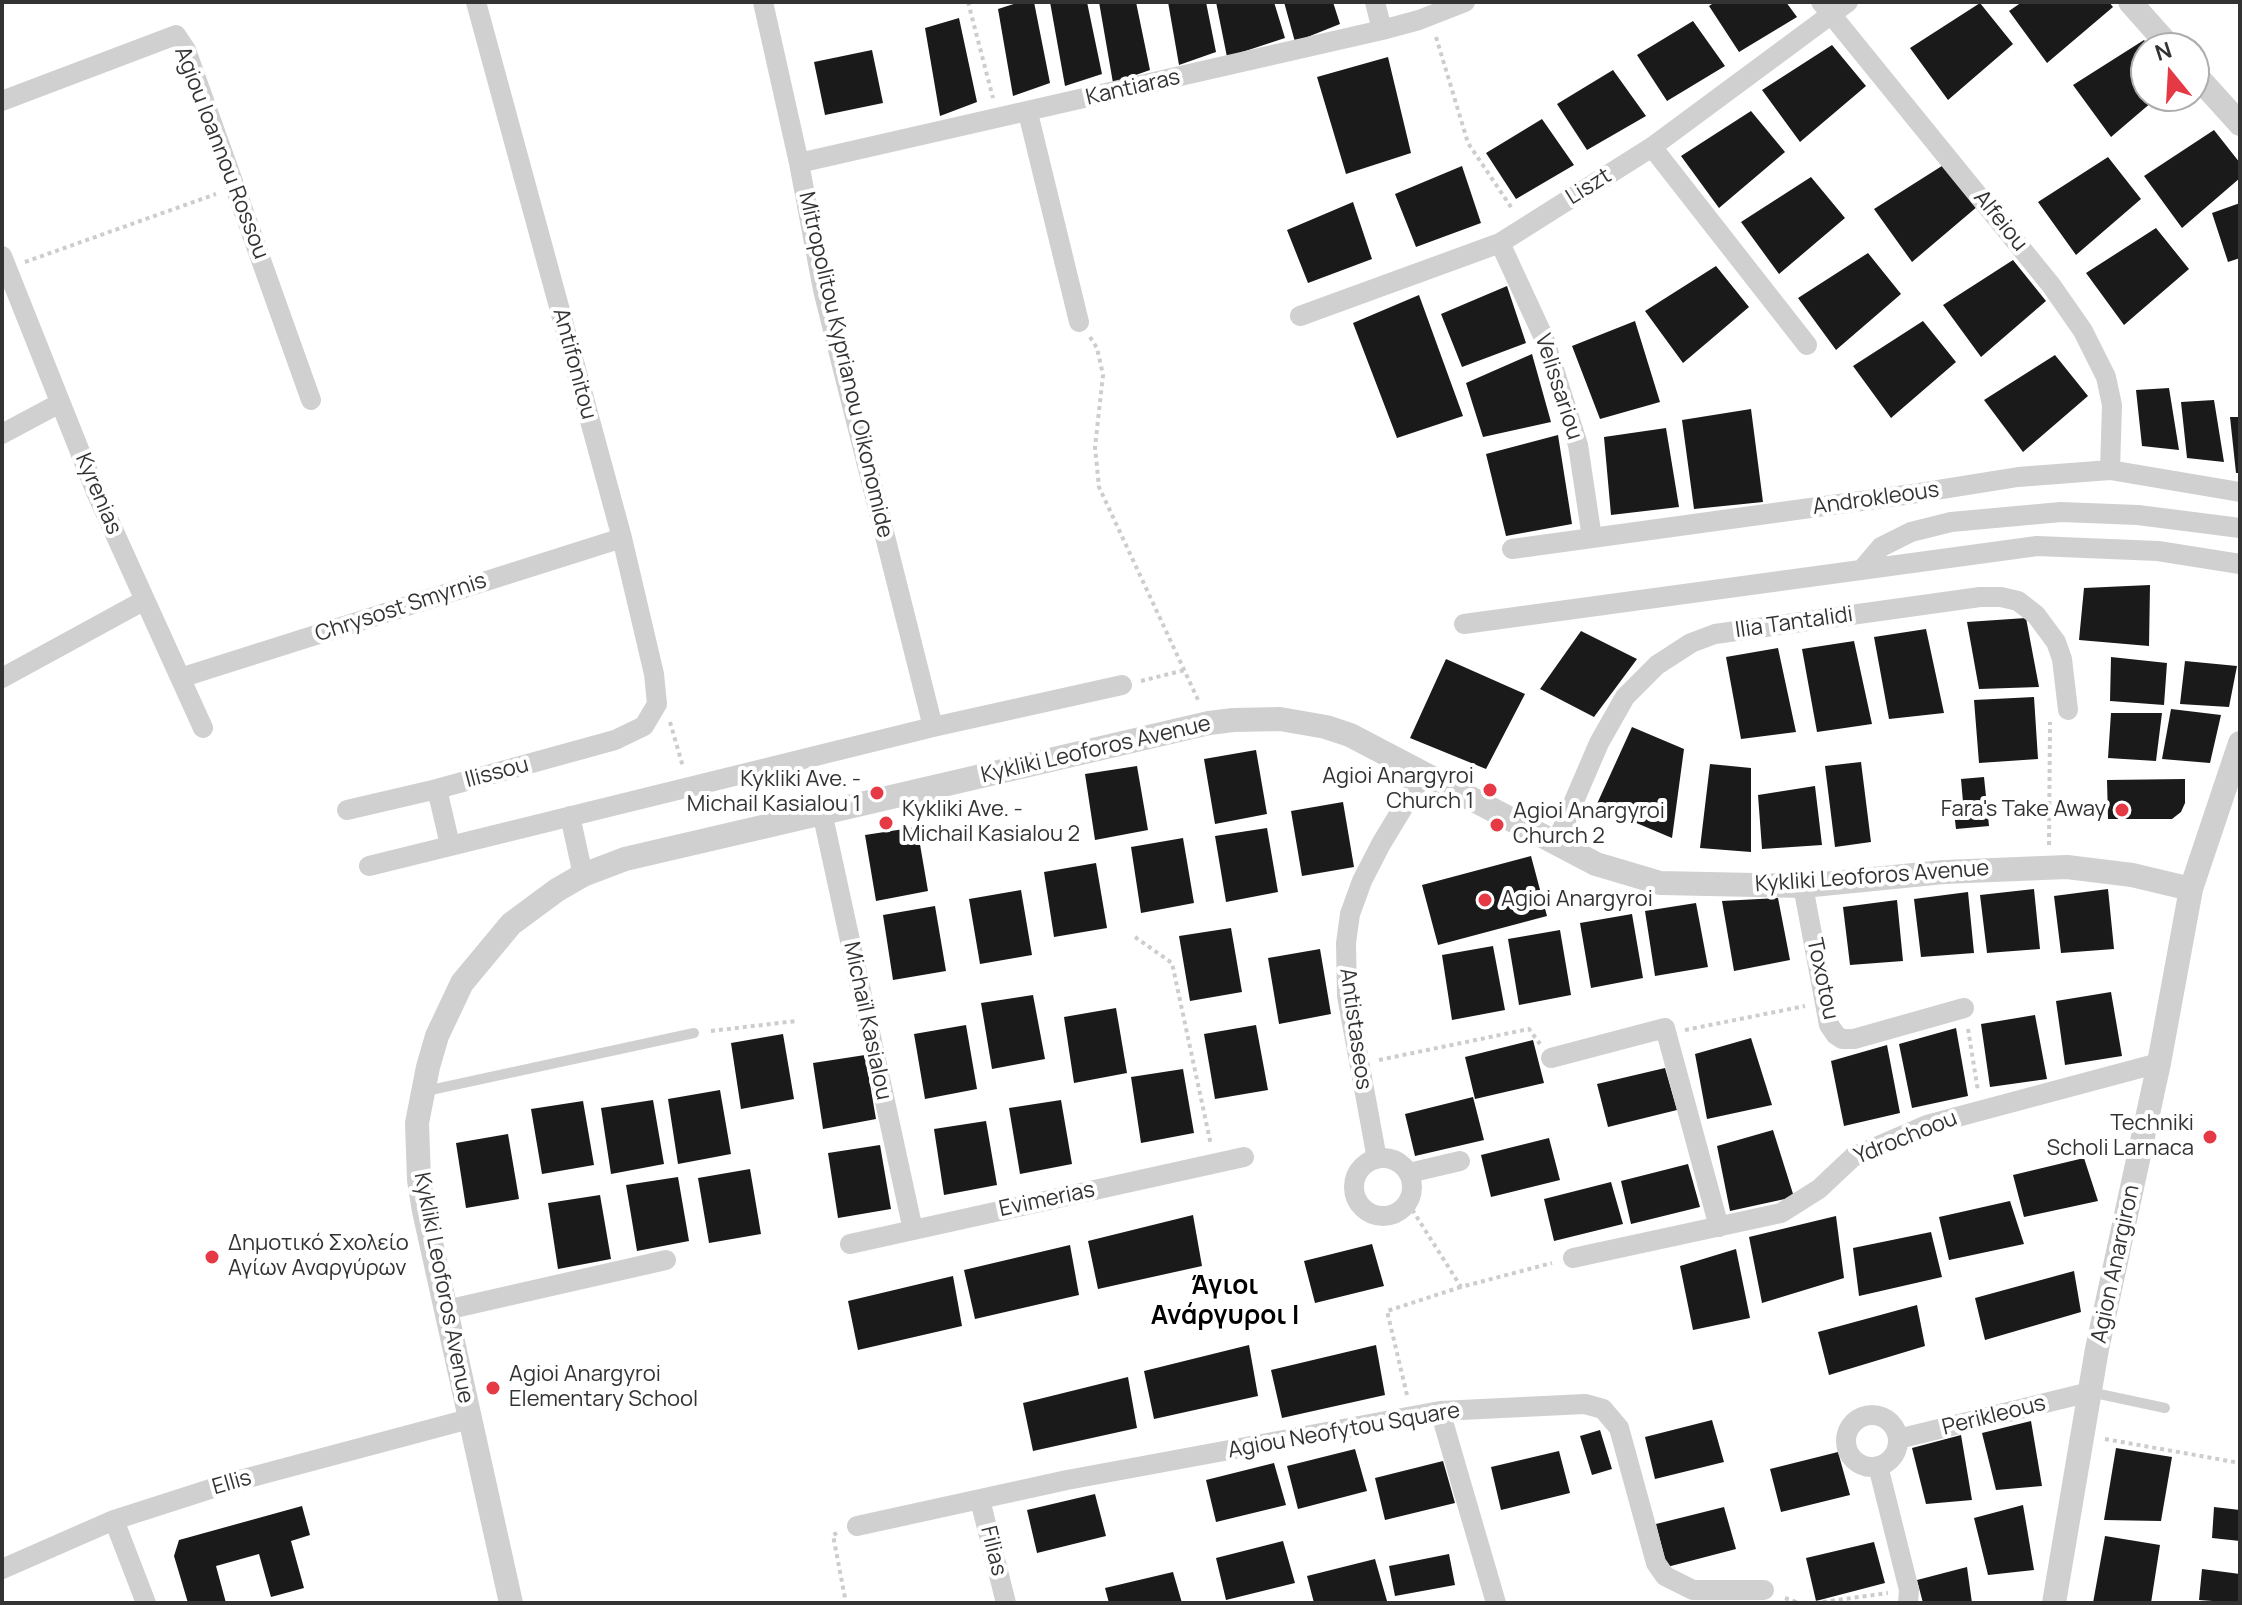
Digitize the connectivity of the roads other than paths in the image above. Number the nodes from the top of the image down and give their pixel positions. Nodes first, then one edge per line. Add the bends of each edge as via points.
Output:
1 (476, 2) edge
2 (763, 2) edge
3 (1375, 2) edge
4 (1465, 2) edge
5 (1848, 2) edge
6 (2130, 2) edge
7 (1826, 8) edge
8 (1382, 30) junction
9 (2157, 32) edge
10 (2210, 91) edge
11 (2, 101) edge
12 (1028, 113) junction
13 (2240, 124) edge
14 (1652, 147) junction
15 (799, 163) junction
16 (1500, 243) junction
17 (5, 262) edge
18 (1300, 316) dead end
19 (1079, 322) road end
20 (1807, 345) dead end
21 (311, 400) dead end
22 (60, 403) junction
23 (2, 434) edge
24 (2110, 470) junction
25 (2240, 492) edge
26 (1912, 494) junction
27 (2240, 528) edge
28 (1911, 532) junction
29 (622, 538) junction
30 (1592, 538) junction
31 (1512, 549) dead end
32 (2240, 564) edge
33 (1864, 567) junction
34 (143, 601) junction
35 (1464, 624) dead end
36 (2, 678) edge
37 (180, 678) junction
38 (1122, 685) road end
39 (2068, 710) road end
40 (644, 726) joint
41 (933, 727) junction
42 (203, 728) dead end
43 (2240, 743) edge
44 (2236, 771) edge
45 (1424, 773) junction
46 (437, 789) junction
47 (347, 810) dead end
48 (822, 812) junction
49 (570, 816) junction
50 (1556, 843) junction
51 (450, 845) junction
52 (369, 866) dead end
53 (583, 875) junction
54 (1803, 886) junction
55 (2191, 889) junction
56 (1964, 1008) road end
57 (694, 1033) road end
58 (1551, 1058) road end
59 (2159, 1063) junction
60 (423, 1092) junction
61 (1244, 1157) dead end
62 (1377, 1159) junction
63 (1460, 1161) dead end
64 (1409, 1173) junction
65 (1719, 1227) junction
66 (913, 1230) junction
67 (850, 1244) dead end
68 (1573, 1258) road end
69 (666, 1260) dead end
70 (446, 1310) junction
71 (2090, 1392) junction
72 (2165, 1408) dead end
73 (1440, 1411) junction
74 (469, 1419) junction
75 (1898, 1439) junction
76 (1878, 1466) junction
77 (980, 1500) junction
78 (114, 1520) junction
79 (857, 1526) road end
80 (2, 1569) edge
81 (1764, 1590) dead end
82 (1909, 1596) edge
83 (146, 1603) edge
84 (511, 1603) edge
85 (1006, 1603) edge
86 (1496, 1603) edge
87 (2054, 1603) edge

1 - 29 street, Antifonitou
2 - 15 street, Mitropolitou Kyprianou Oikonomide
3 - 8 street
4 - 8 street, Kantiaras
5 - 7 street, Liszt
6 - 9 street
7 - 14 street, Liszt
7 - 24 street, Alfeiou via 2083,331 2106,377 2112,405
8 - 12 street, Kantiaras
10 - 13 street
11 - 21 street, Agiou Ioannou Rossou via 176,35 186,50
12 - 15 street, Kantiaras
12 - 19 street
14 - 16 street, Liszt
14 - 20 street
15 - 41 street, Mitropolitou Kyprianou Oikonomide via 823,290
16 - 18 street, Liszt
16 - 30 street, Velissariou via 1544,338 1578,445
17 - 22 street, Kyrenias
22 - 23 street
22 - 34 street, Kyrenias
24 - 25 street, Androkleous
24 - 26 street, Androkleous via 2018,477
26 - 28 street
26 - 30 street, Androkleous
27 - 28 street via 2061,512 1951,522
28 - 33 street via 1881,547
29 - 37 street, Chrysost Smyrnis
29 - 40 street, Antifonitou via 654,674 657,704
30 - 31 street, Androkleous
32 - 33 street via 2158,551 2037,546
33 - 35 street
34 - 36 street
34 - 37 street, Kyrenias
37 - 42 street, Kyrenias
38 - 41 street
39 - 50 street, Ilia Tantalidi via 2056,642 2036,615 2018,601 2001,597 1715,634 1657,665 1625,697
40 - 46 street, Ilissou via 615,740
41 - 49 street
43 - 44 street, Agion Anargiron
44 - 55 street, Agion Anargiron
45 - 48 street, Kykliki Leoforos Avenue via 1326,727 1280,719 1233,720
45 - 50 street, Kykliki Leoforos Avenue
45 - 62 street, Antistaseos via 1381,844 1350,914 1347,996
46 - 47 street, Ilissou
46 - 51 street
48 - 53 street, Kykliki Leoforos Avenue via 625,859
48 - 66 street, Michaïl Kasialou
49 - 51 street
49 - 53 street
50 - 54 street, Kykliki Leoforos Avenue via 1596,864 1660,883
51 - 52 street
53 - 60 street, Kykliki Leoforos Avenue via 511,924 462,983 437,1036
54 - 55 street, Kykliki Leoforos Avenue via 2049,867 2103,870
54 - 56 street, Toxotou via 1829,1025 1842,1039
55 - 59 street, Agion Anargiron
57 - 60 lane
58 - 65 street via 1665,1028
59 - 65 street, Ydrochoou via 1927,1125 1853,1157 1819,1189 1781,1213
59 - 71 street, Agion Anargiron
60 - 70 street, Kykliki Leoforos Avenue via 417,1123 419,1180
61 - 66 street, Evimerias
62 - 64 street via 1396,1160
62 - 64 street via 1356,1178 1354,1189 1363,1207 1381,1215 1408,1203
63 - 64 street
65 - 68 street, Ydrochoou
66 - 67 street, Evimerias
69 - 70 street
70 - 74 street, Kykliki Leoforos Avenue
71 - 72 lane
71 - 75 street, Perikleous
71 - 87 street, Agion Anargiron
73 - 77 street, Agiou Neofytou Square
73 - 81 street, Agiou Neofytou Square via 1562,1404 1603,1409 1619,1428 1656,1563 1665,1576 1693,1590
73 - 86 street
74 - 78 street, Ellis via 229,1483
74 - 84 street, Kykliki Leoforos Avenue
75 - 76 street via 1893,1456
75 - 76 street via 1884,1418 1867,1416 1852,1425 1847,1439 1851,1455 1863,1465
76 - 82 street
77 - 79 street, Agiou Neofytou Square
77 - 85 street, Filias
78 - 80 street, Ellis
78 - 83 street

